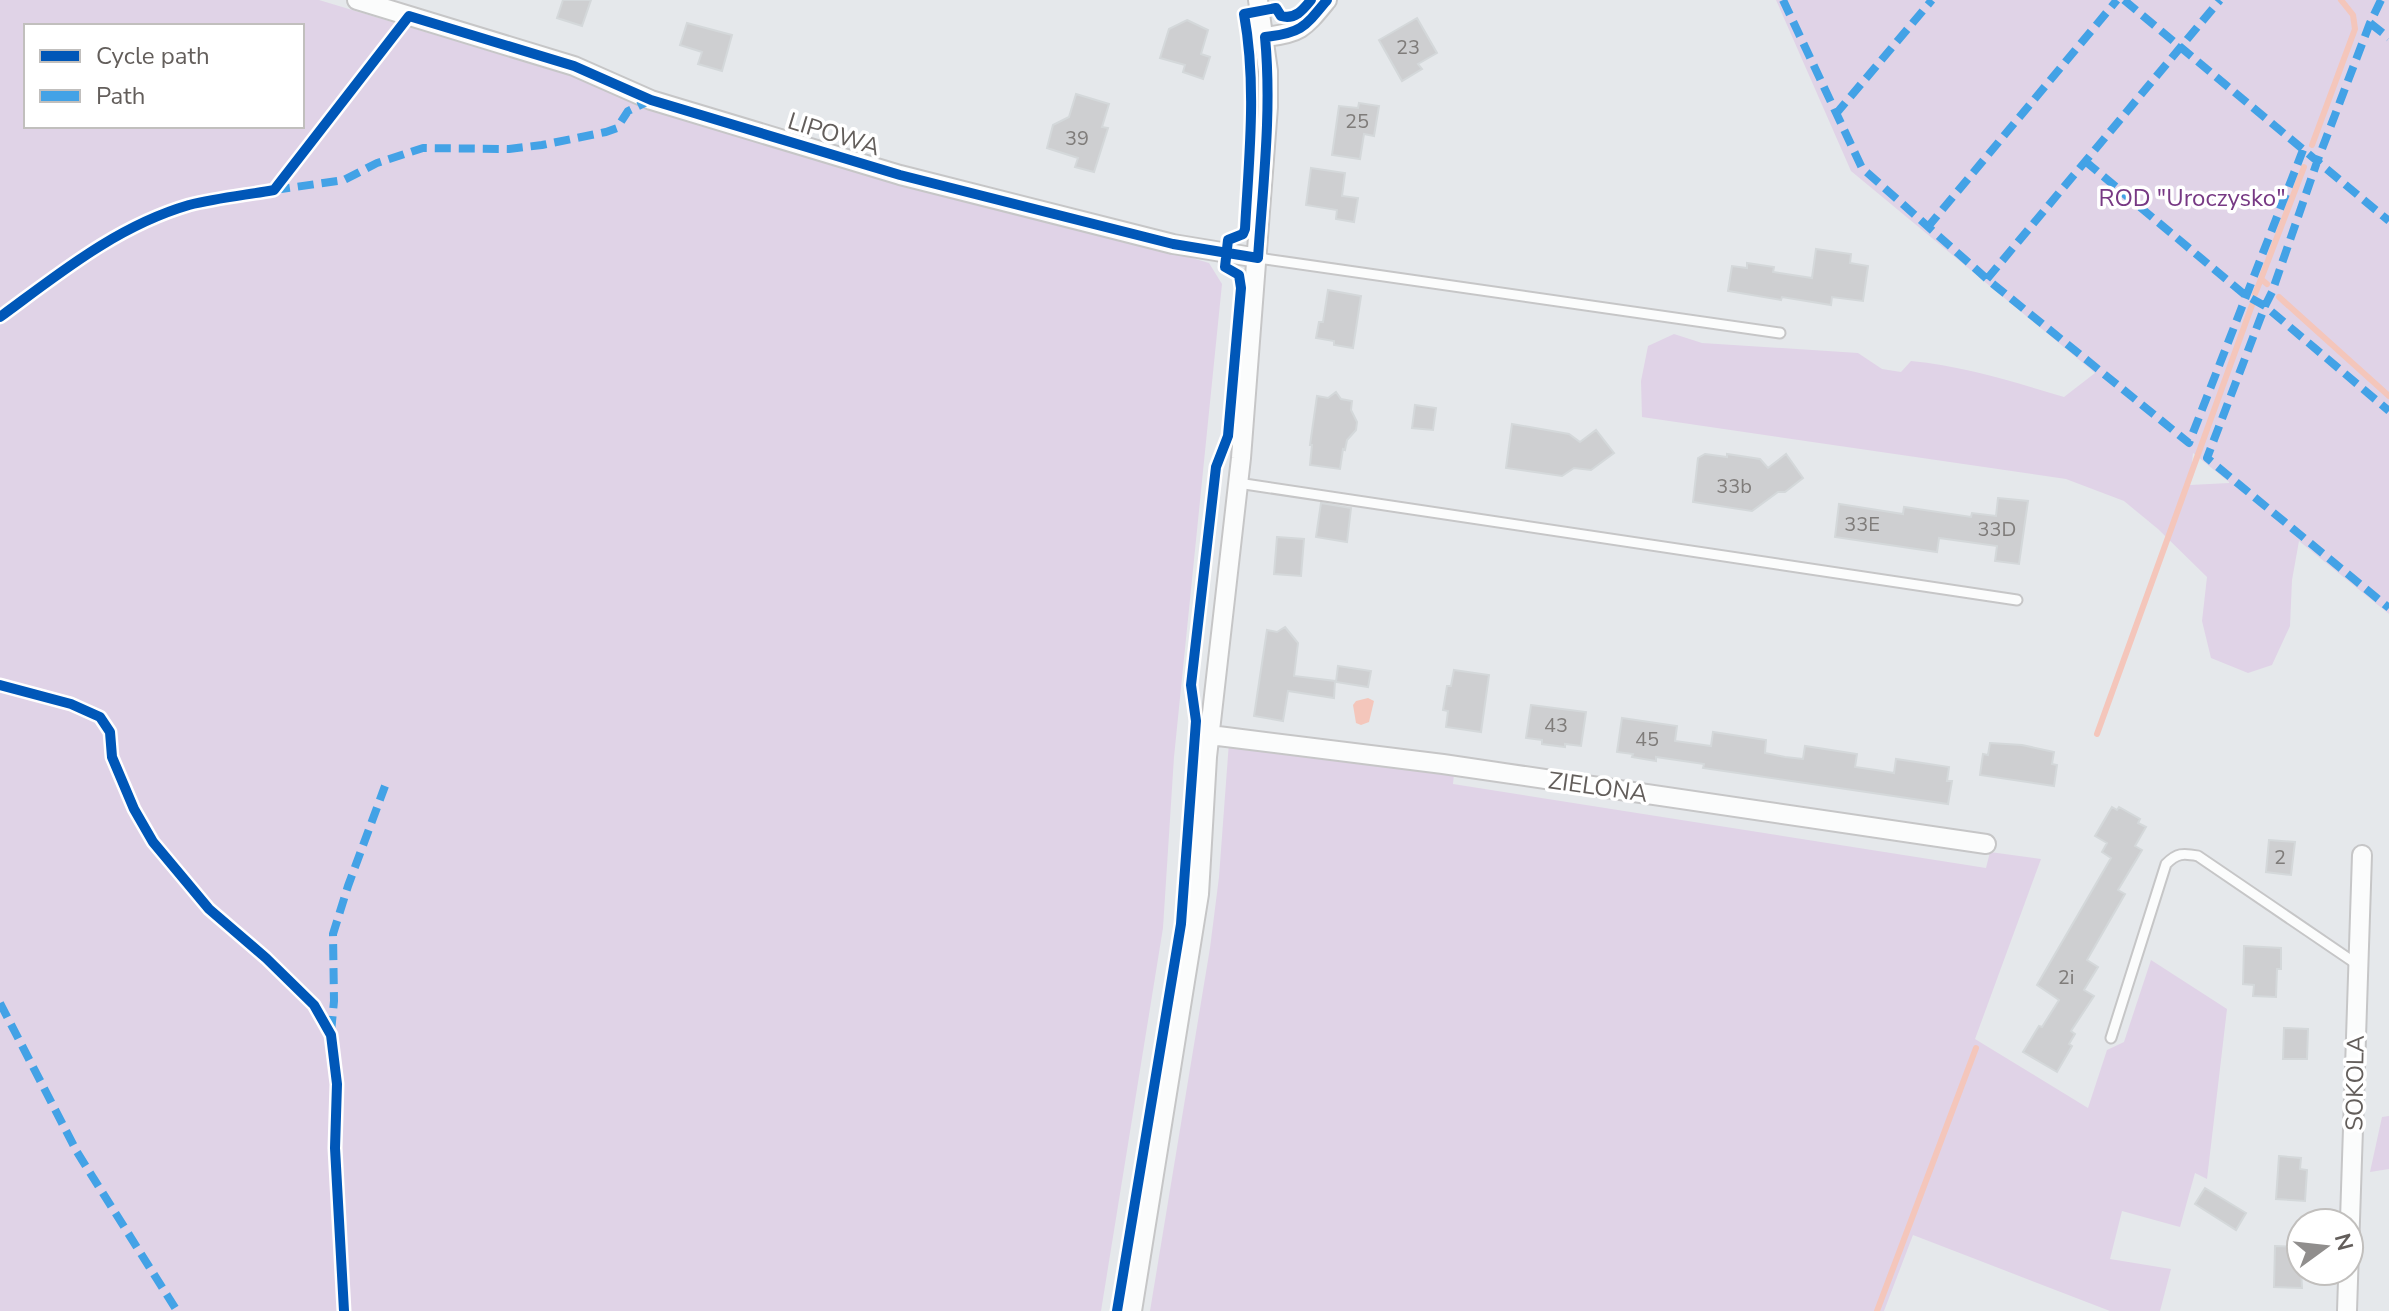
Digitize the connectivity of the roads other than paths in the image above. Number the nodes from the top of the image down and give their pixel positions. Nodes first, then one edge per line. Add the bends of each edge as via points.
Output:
1 (357, 0) edge
2 (1258, 0) edge
3 (1327, 0) edge
4 (1265, 37) junction
5 (1258, 258) junction
6 (1780, 333) dead end
7 (1238, 483) junction
8 (2017, 600) dead end
9 (1210, 735) junction
10 (1986, 844) dead end
11 (2362, 855) dead end
12 (2358, 965) junction
13 (2111, 1038) dead end
14 (1132, 1311) edge
15 (2347, 1311) edge

1 - 5 street, LIPOWA via 574,66 651,100 900,175 1173,244
2 - 4 street
3 - 4 street via 1297,31
4 - 5 street via 1268,107
5 - 6 lane
5 - 7 street
7 - 8 lane
7 - 9 street
9 - 10 street, ZIELONA
9 - 14 street via 1199,894
11 - 12 street, SOKOLA
12 - 13 lane via 2198,856 2175,855 2166,864
12 - 15 street, SOKOLA

